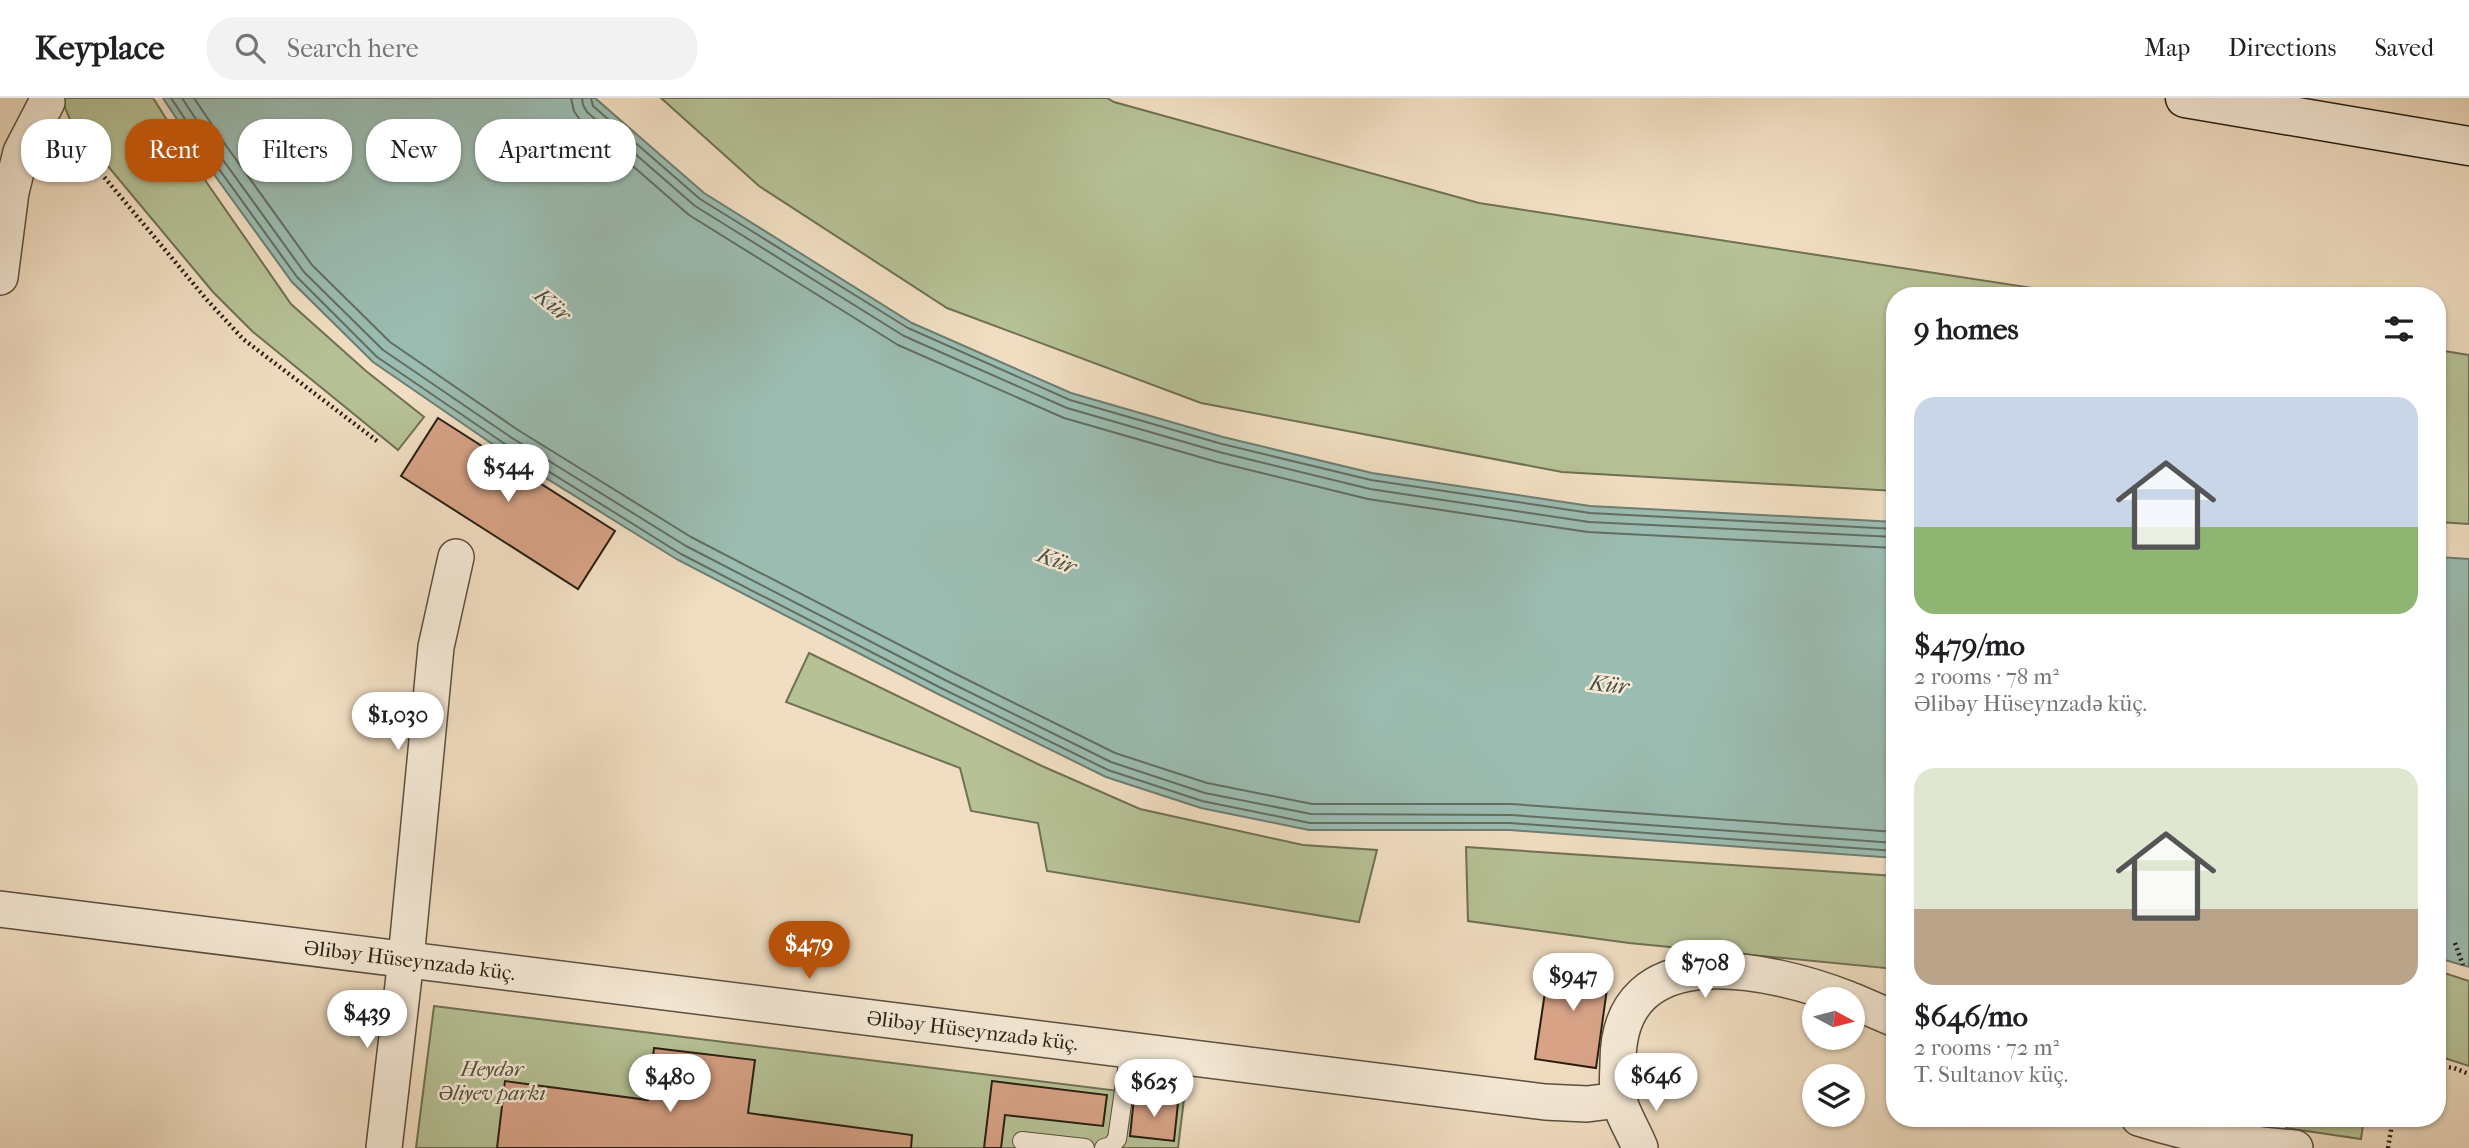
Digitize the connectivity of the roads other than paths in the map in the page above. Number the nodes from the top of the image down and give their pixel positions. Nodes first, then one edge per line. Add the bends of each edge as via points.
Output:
1 (2185, 98) edge
2 (47, 102) road end
3 (2469, 146) edge
4 (0, 277) edge
5 (456, 556) dead end
6 (0, 909) edge
7 (406, 959) junction
8 (1872, 1005) edge
9 (1130, 1049) junction
10 (1619, 1100) junction
11 (2234, 1129) edge
12 (1022, 1141) dead end
13 (384, 1148) edge
14 (1086, 1148) edge
15 (1104, 1148) edge
16 (1640, 1148) edge
17 (2295, 1148) edge

1 - 3 street
2 - 4 street via 21,152
5 - 7 street via 436,648
6 - 7 street, Əlibəy Hüseynzadə küç.
7 - 9 street, Əlibəy Hüseynzadə küç.
7 - 13 street
8 - 10 street via 1739,971 1684,973 1653,984 1630,1006 1623,1027 1618,1046
9 - 10 street, Əlibəy Hüseynzadə küç. via 1545,1102
9 - 15 lane via 1117,1139
10 - 16 street
11 - 17 street
12 - 14 lane

